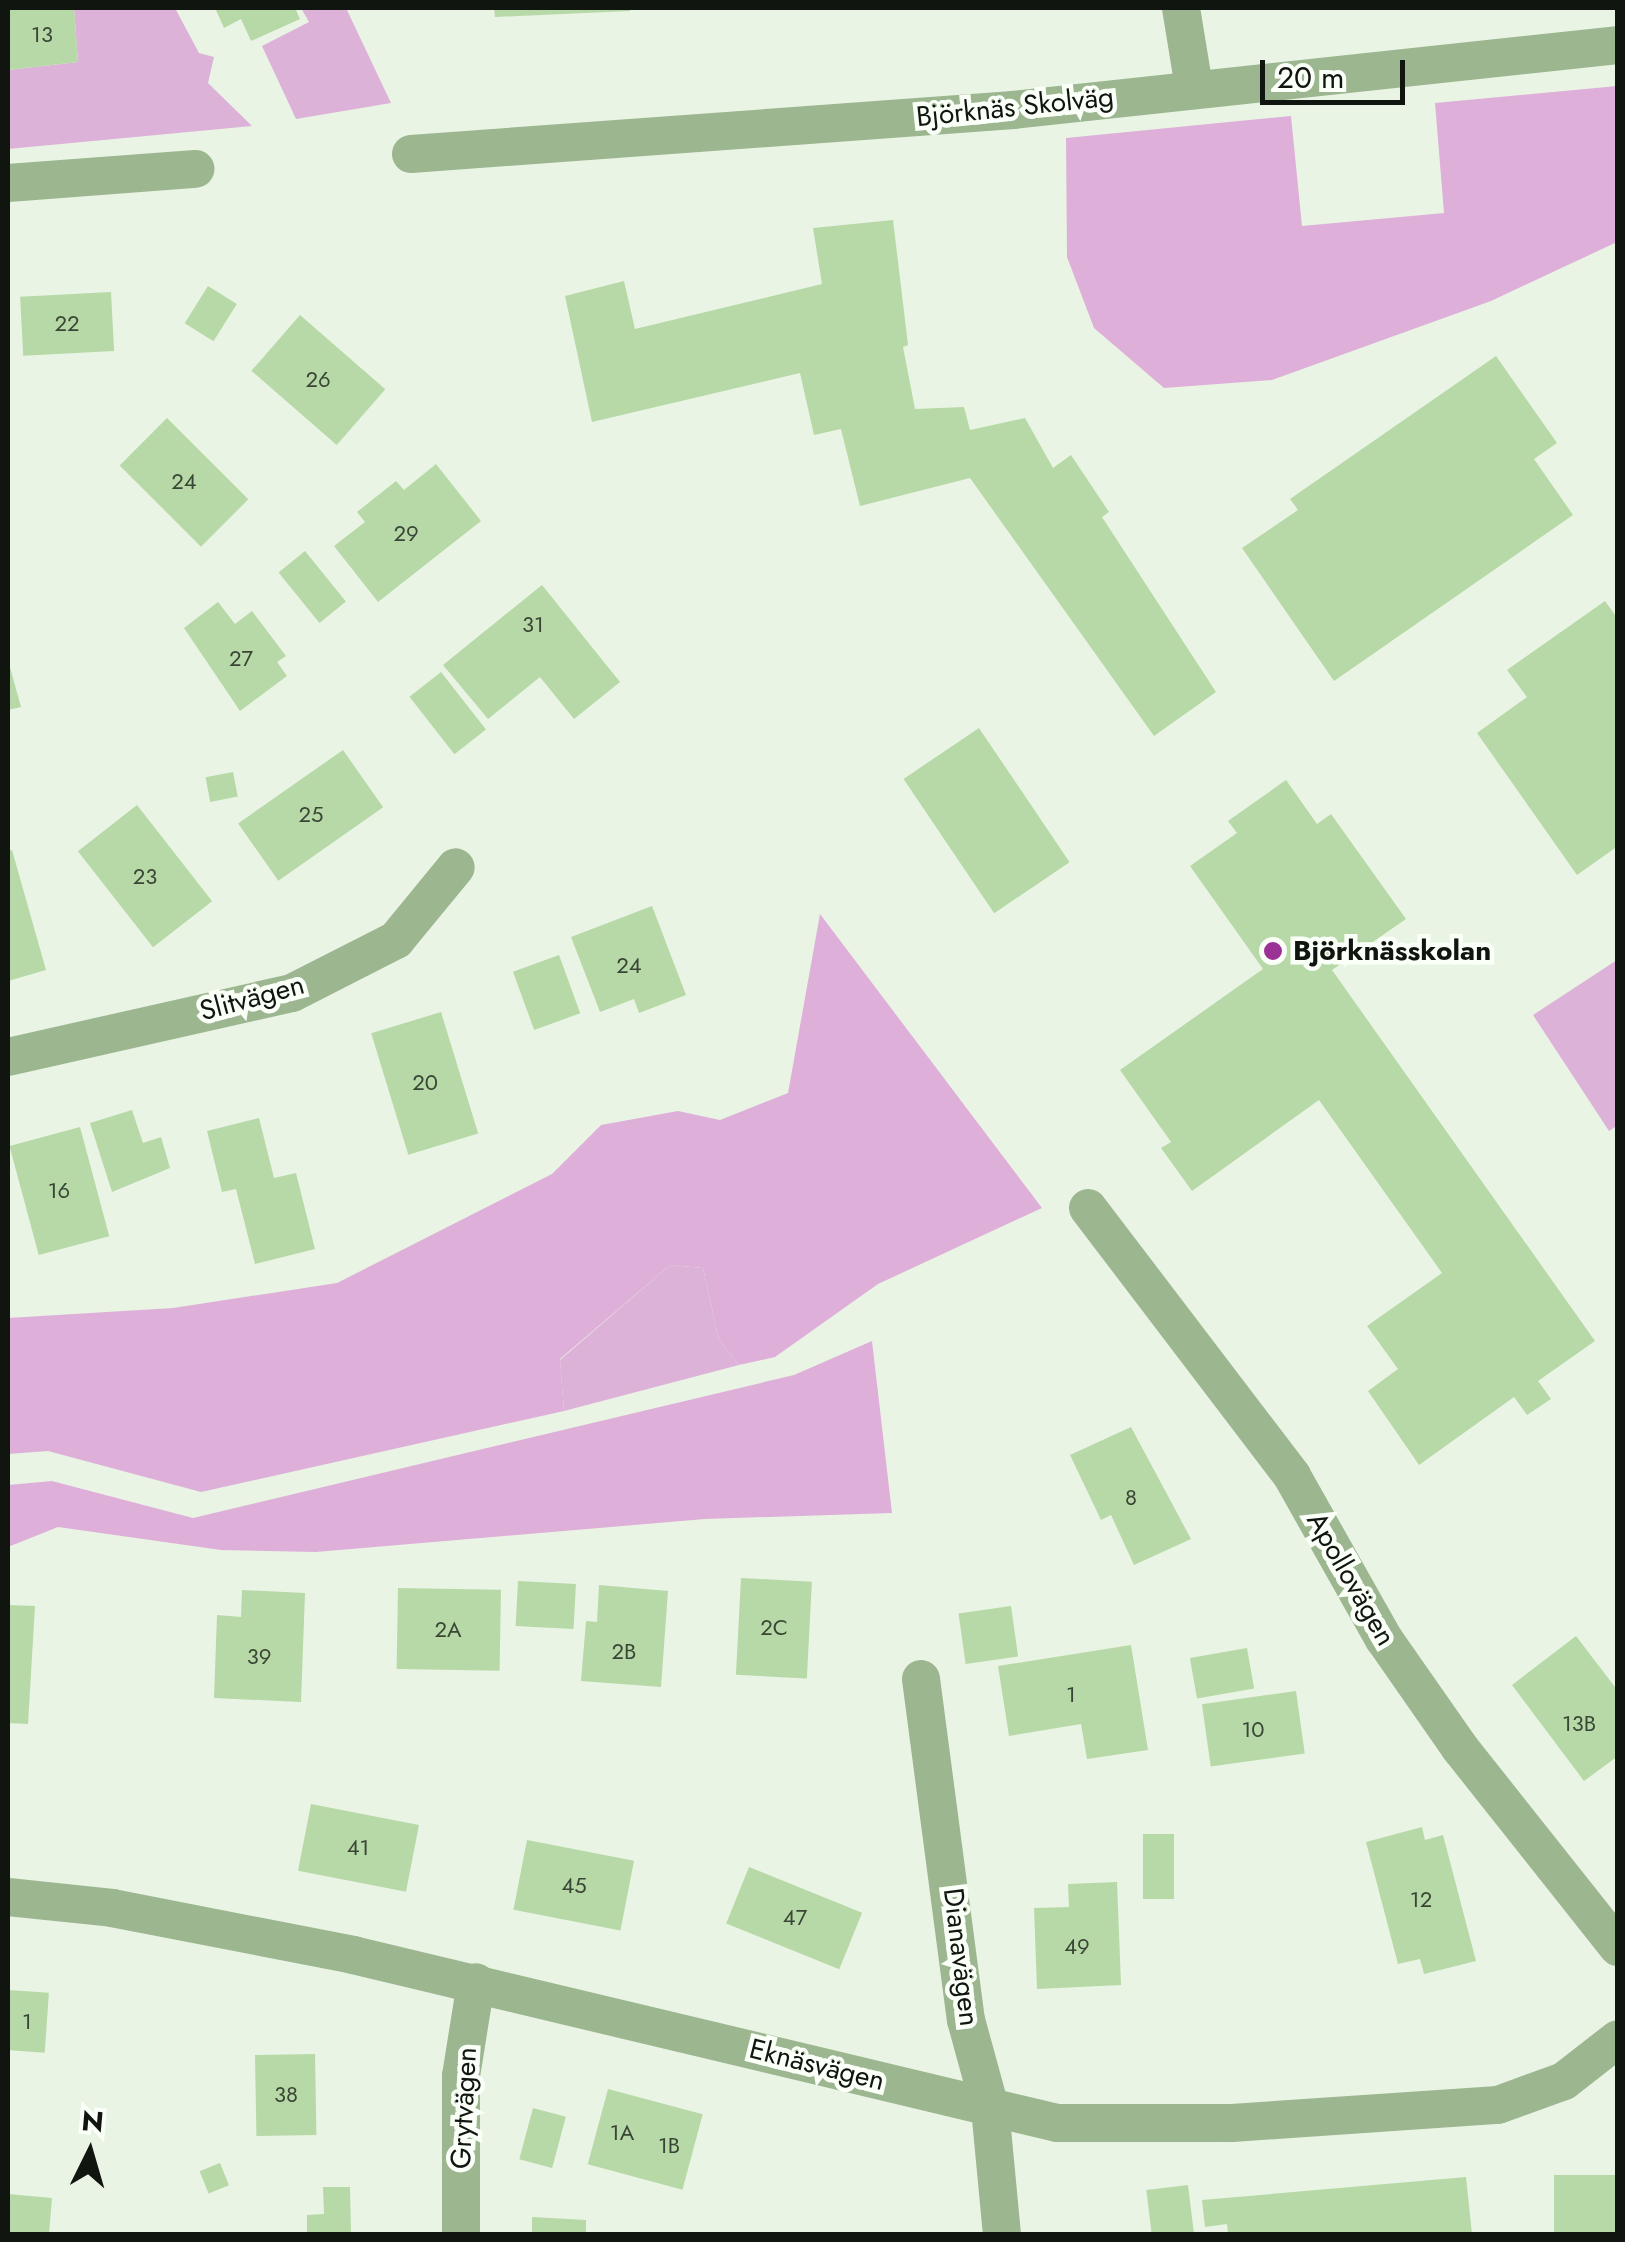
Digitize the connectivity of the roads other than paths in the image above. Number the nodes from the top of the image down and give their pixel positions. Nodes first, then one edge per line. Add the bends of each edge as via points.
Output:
1 (1181, 8) edge
2 (1618, 45) edge
3 (1194, 87) junction
4 (411, 154) dead end
5 (196, 168) dead end
6 (8, 183) edge
7 (456, 867) dead end
8 (8, 1056) edge
9 (1088, 1208) dead end
10 (921, 1679) dead end
11 (8, 1896) edge
12 (1618, 1947) edge
13 (476, 1982) junction
14 (1618, 2039) edge
15 (990, 2108) junction
16 (461, 2234) edge
17 (1002, 2234) edge

1 - 3 street
2 - 3 street, Björknäs Skolväg
3 - 4 street, Björknäs Skolväg via 1014,110
5 - 6 street
7 - 8 street, Slitvägen via 396,940 292,993
9 - 12 street, Apollovägen via 1292,1476 1384,1640 1460,1748
10 - 15 street, Dianavägen via 966,2020
11 - 13 street, Eknäsvägen via 112,1908
13 - 15 street, Eknäsvägen
13 - 16 street, Grytvägen via 460,2076
14 - 15 street, Eknäsvägen via 1564,2080 1498,2104 1146,2124 1057,2123
15 - 17 street, Dianavägen

